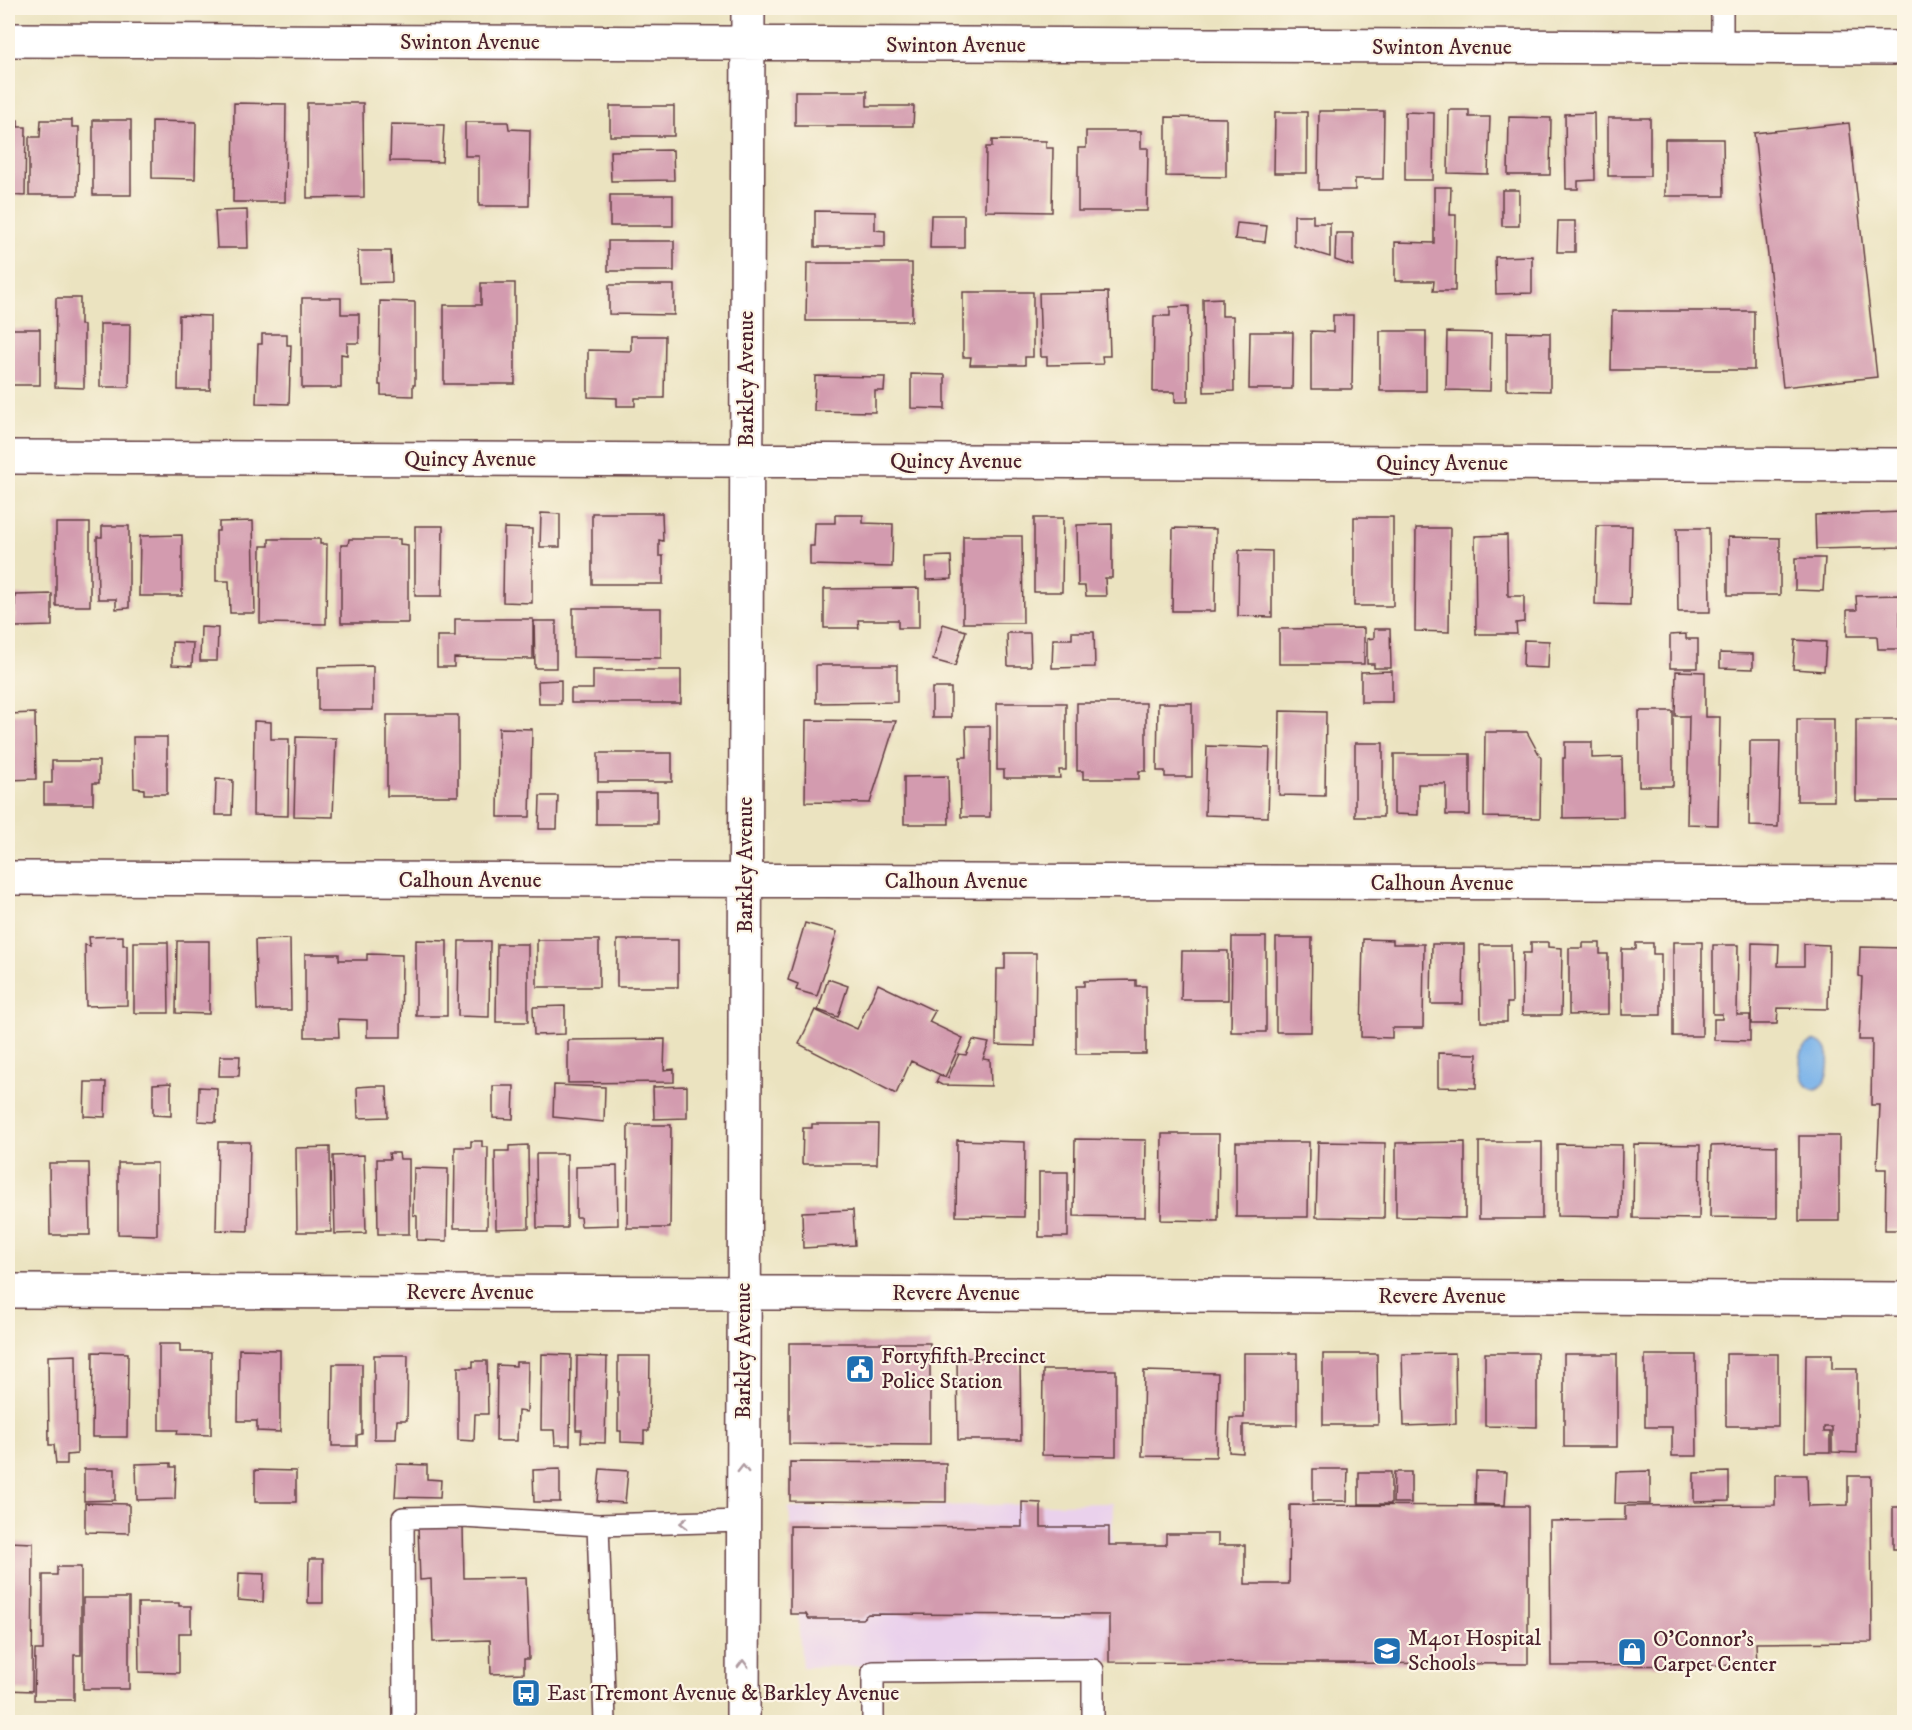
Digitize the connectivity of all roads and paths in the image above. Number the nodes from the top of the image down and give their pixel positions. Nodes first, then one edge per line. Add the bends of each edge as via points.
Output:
1 (748, 8) edge
2 (1722, 8) edge
3 (8, 40) edge
4 (748, 43) junction
5 (1722, 48) junction
6 (1905, 48) edge
7 (8, 457) edge
8 (746, 461) junction
9 (1905, 465) edge
10 (8, 878) edge
11 (746, 880) junction
12 (1905, 884) edge
13 (8, 1291) edge
14 (744, 1292) junction
15 (1905, 1299) edge
16 (743, 1521) junction
17 (598, 1525) junction
18 (404, 1722) edge
19 (605, 1722) edge
20 (743, 1722) edge
21 (873, 1722) edge
22 (1093, 1722) edge

1 - 4 street, Barkley Avenue
2 - 5 lane
3 - 4 street, Swinton Avenue
4 - 5 street, Swinton Avenue
4 - 8 street, Barkley Avenue
5 - 6 street, Swinton Avenue
7 - 8 street, Quincy Avenue
8 - 9 street, Quincy Avenue
8 - 11 street, Barkley Avenue
10 - 11 street, Calhoun Avenue
11 - 12 street, Calhoun Avenue
11 - 14 street, Barkley Avenue
13 - 14 street, Revere Avenue
14 - 15 street, Revere Avenue
16 -> 14 street, Barkley Avenue
16 -> 17 lane
20 -> 16 street, Barkley Avenue
17 - 18 lane via 463,1517 403,1518
17 - 19 lane
21 - 22 lane via 873,1672 1093,1670

